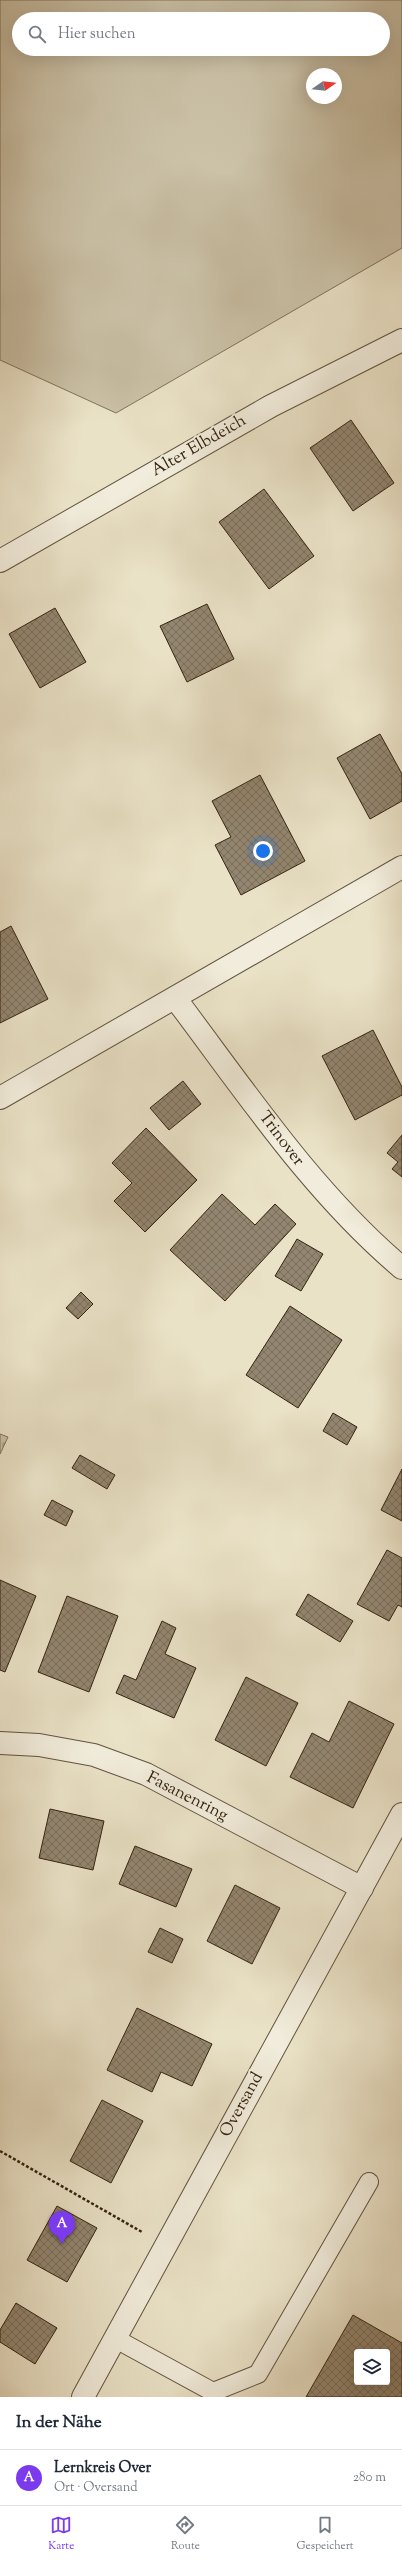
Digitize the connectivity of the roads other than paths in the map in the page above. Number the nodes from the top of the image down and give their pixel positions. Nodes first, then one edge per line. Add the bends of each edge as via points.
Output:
1 (402, 340) edge
2 (0, 561) edge
3 (402, 866) edge
4 (175, 998) junction
5 (0, 1098) edge
6 (402, 1268) edge
7 (0, 1743) edge
8 (402, 1814) edge
9 (362, 1888) junction
10 (369, 2182) dead end
11 (114, 2338) junction
12 (83, 2397) edge

1 - 2 street, Alter Elbdeich via 271,406
3 - 4 street
4 - 5 street
4 - 6 street, Trinover via 302,1167 367,1238
7 - 9 street, Fasanenring via 39,1745 94,1755 146,1774
8 - 9 street, Oversand
9 - 11 street, Oversand
10 - 11 lane via 258,2374 213,2392
11 - 12 street, Oversand

